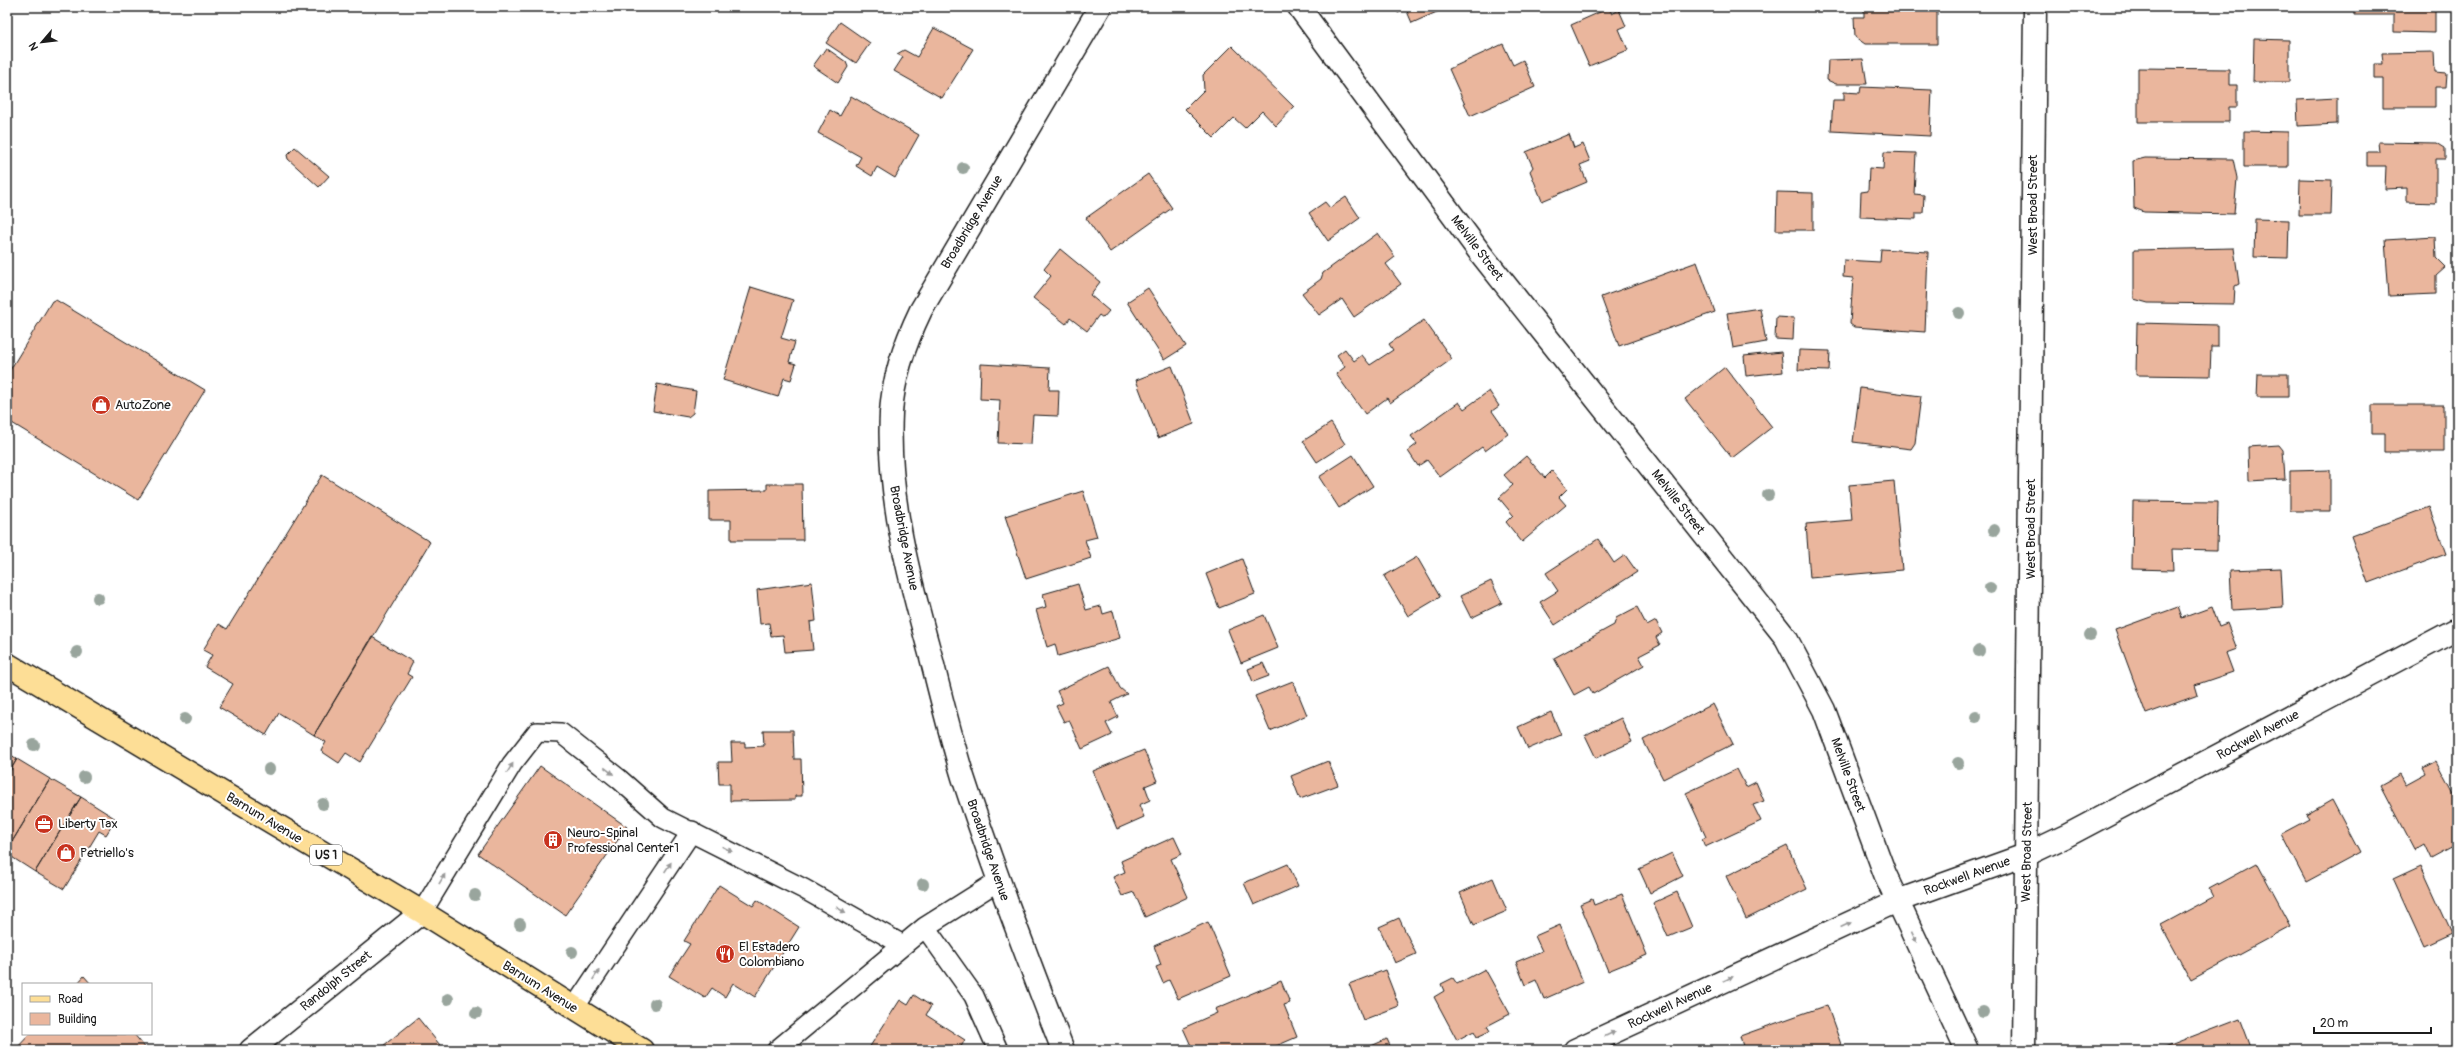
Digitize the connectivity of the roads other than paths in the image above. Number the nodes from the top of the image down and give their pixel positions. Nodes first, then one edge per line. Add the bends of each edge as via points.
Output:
1 (1100, 7) edge
2 (1299, 7) edge
3 (2035, 7) edge
4 (2457, 629) edge
5 (7, 664) edge
6 (692, 831) junction
7 (2028, 854) junction
8 (998, 881) junction
9 (1897, 901) junction
10 (422, 912) junction
11 (925, 927) junction
12 (903, 945) junction
13 (574, 1008) junction
14 (251, 1050) edge
15 (642, 1050) edge
16 (777, 1050) edge
17 (998, 1050) edge
18 (1063, 1050) edge
19 (1575, 1050) edge
20 (1967, 1050) edge
21 (2024, 1050) edge

1 - 8 street, Broadbridge Avenue via 921,310 906,341 894,389 891,446 894,493 901,538 962,775
2 - 9 street, Melville Street via 1481,254 1786,638 1824,710
3 - 7 street, West Broad Street
4 - 7 street, Rockwell Avenue
5 - 10 main road, Barnum Avenue / US 1
10 -> 6 lane via 512,764 537,732 561,733 663,818
6 -> 12 lane via 804,889
13 -> 6 lane
7 - 9 street, Rockwell Avenue
7 - 21 street, West Broad Street
8 - 11 lane
8 - 18 street, Broadbridge Avenue
19 -> 9 street, Rockwell Avenue
9 -> 20 street, Melville Street
10 - 13 main road, Barnum Avenue / US 1
10 - 14 street, Randolph Street
11 - 12 lane
11 - 17 lane via 974,996
12 - 16 lane
13 - 15 main road, Barnum Avenue / US 1

